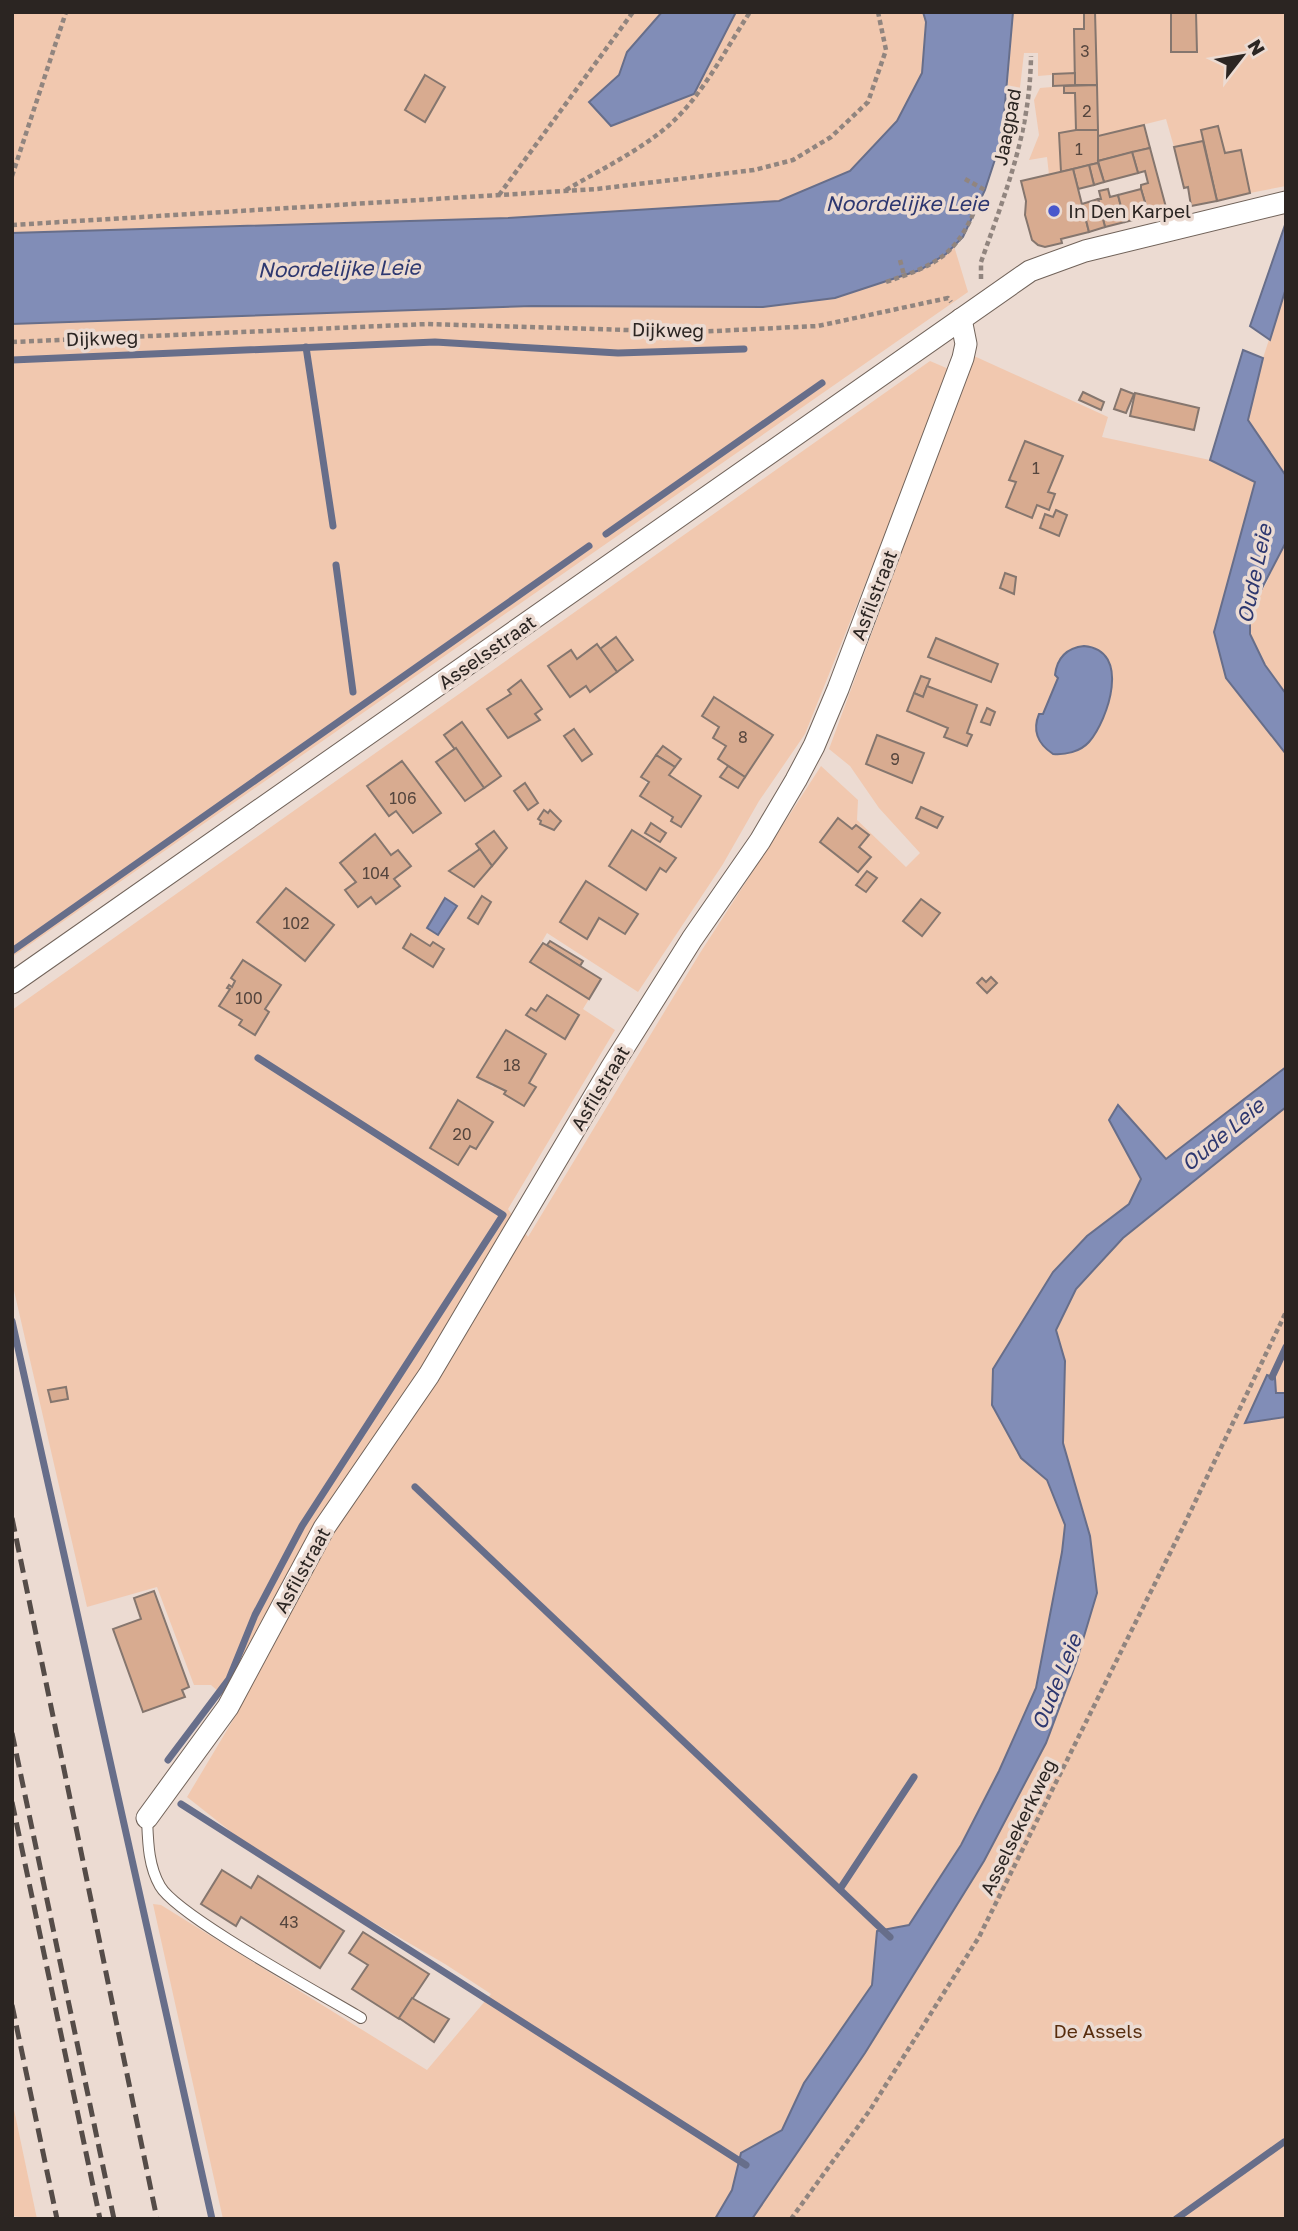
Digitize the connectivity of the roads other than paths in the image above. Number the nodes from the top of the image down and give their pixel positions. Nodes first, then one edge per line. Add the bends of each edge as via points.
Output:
1 (1286, 202) edge
2 (961, 319) junction
3 (12, 983) edge
4 (147, 1818) joint
5 (360, 2018) dead end

1 - 2 street via 1062,259 1030,271
2 - 3 street, Asselsstraat
2 - 4 street, Asfilstraat via 966,344 963,358 814,746 760,841 611,1068 429,1375 324,1528 229,1707
4 - 5 lane via 149,1856 160,1887 188,1913

